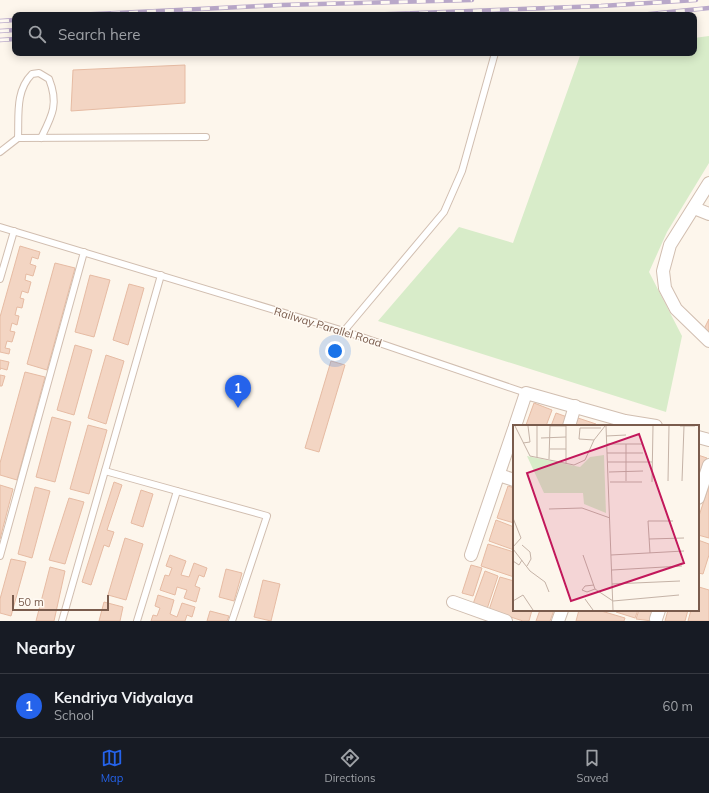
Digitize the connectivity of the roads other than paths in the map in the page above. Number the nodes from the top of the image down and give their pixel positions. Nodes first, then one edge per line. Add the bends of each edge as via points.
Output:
1 (493, 56) edge
2 (206, 137) dead end
3 (18, 138) junction
4 (41, 138) junction
5 (0, 152) edge
6 (709, 183) edge
7 (694, 208) junction
8 (709, 214) edge
9 (0, 227) edge
10 (14, 231) junction
11 (84, 252) junction
12 (161, 275) junction
13 (0, 279) edge
14 (344, 331) junction
15 (709, 341) edge
16 (526, 393) junction
17 (575, 406) junction
18 (624, 423) edge
19 (515, 425) edge
20 (569, 425) edge
21 (645, 425) edge
22 (513, 430) edge
23 (699, 437) edge
24 (709, 440) edge
25 (709, 465) edge
26 (105, 471) junction
27 (499, 475) junction
28 (513, 480) edge
29 (177, 491) junction
30 (699, 495) edge
31 (471, 555) dead end
32 (0, 556) edge
33 (453, 602) dead end
34 (562, 611) edge
35 (62, 621) edge
36 (137, 621) edge
37 (232, 621) edge
38 (506, 621) edge
39 (558, 621) edge

1 - 14 lane via 462,171 444,212
2 - 4 lane
3 - 4 lane
3 - 4 lane via 20,95 24,82 32,74 39,73 49,79 55,93 54,106
3 - 5 lane
6 - 7 street
7 - 8 street
7 - 15 street via 670,245 663,271 665,288 676,309
9 - 10 lane, Railway Parallel Road
10 - 11 lane, Railway Parallel Road
10 - 13 lane
11 - 12 lane, Railway Parallel Road
11 - 32 lane
12 - 14 lane, Railway Parallel Road
12 - 26 lane
14 - 16 lane, Railway Parallel Road
16 - 17 street, Railway Parallel Road
16 - 19 street
17 - 18 street, Railway Parallel Road
17 - 20 street
18 - 21 street, Railway Parallel Road
22 - 27 street
23 - 24 street
25 - 30 street
26 - 29 lane
26 - 35 lane
27 - 28 street
27 - 31 street
29 - 36 lane
29 - 37 lane via 267,516
33 - 38 street
34 - 39 street

